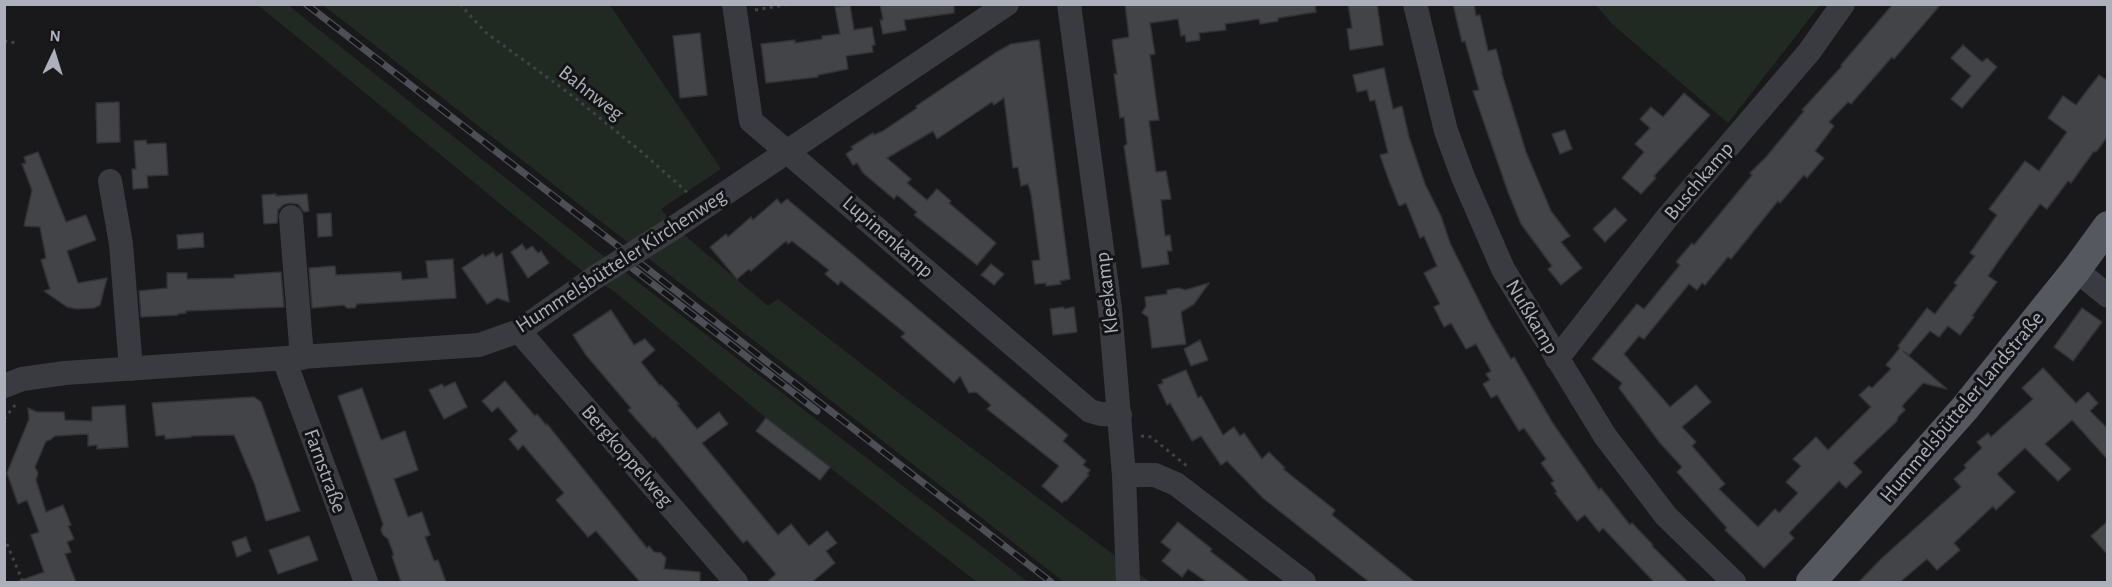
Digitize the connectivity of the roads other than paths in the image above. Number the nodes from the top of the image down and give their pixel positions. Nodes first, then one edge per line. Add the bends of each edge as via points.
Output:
1 (1007, 4) edge
2 (1069, 4) edge
3 (1415, 4) edge
4 (1843, 4) edge
5 (735, 9) edge
6 (788, 151) junction
7 (110, 181) dead end
8 (291, 217) dead end
9 (2108, 226) edge
10 (2076, 270) junction
11 (2108, 296) edge
12 (519, 331) junction
13 (293, 358) junction
14 (1557, 359) junction
15 (131, 369) junction
16 (4, 386) edge
17 (1121, 424) junction
18 (1124, 475) junction
19 (1128, 573) edge
20 (366, 582) edge
21 (736, 582) edge
22 (1304, 582) edge
23 (1734, 582) edge
24 (1811, 582) edge

1 - 6 street, Hummelsbütteler Kirchenweg
2 - 17 street, Kleekamp via 1110,309
3 - 14 street, Nußkamp via 1446,131 1463,177 1503,269
4 - 14 street, Buschkamp via 1809,52 1666,219
5 - 6 street, Lupinenkamp via 751,120
6 - 12 street, Hummelsbütteler Kirchenweg, bridge
6 - 17 street, Lupinenkamp via 1090,411
7 - 15 street via 121,244
8 - 13 street, Farnstraße
9 - 10 main road, Hummelsbütteler Landstraße
10 - 11 street
10 - 24 main road, Hummelsbütteler Landstraße via 1965,408
12 - 13 street, Hummelsbütteler Kirchenweg via 478,345
12 - 21 street, Bergkoppelweg
13 - 15 street, Hummelsbütteler Kirchenweg
13 - 20 street, Farnstraße
14 - 23 street, Nußkamp via 1605,435 1666,516
15 - 16 street, Hummelsbütteler Kirchenweg via 46,375
17 - 18 street, Kleekamp
18 - 19 street, Kleekamp
18 - 22 street via 1155,475 1176,484

